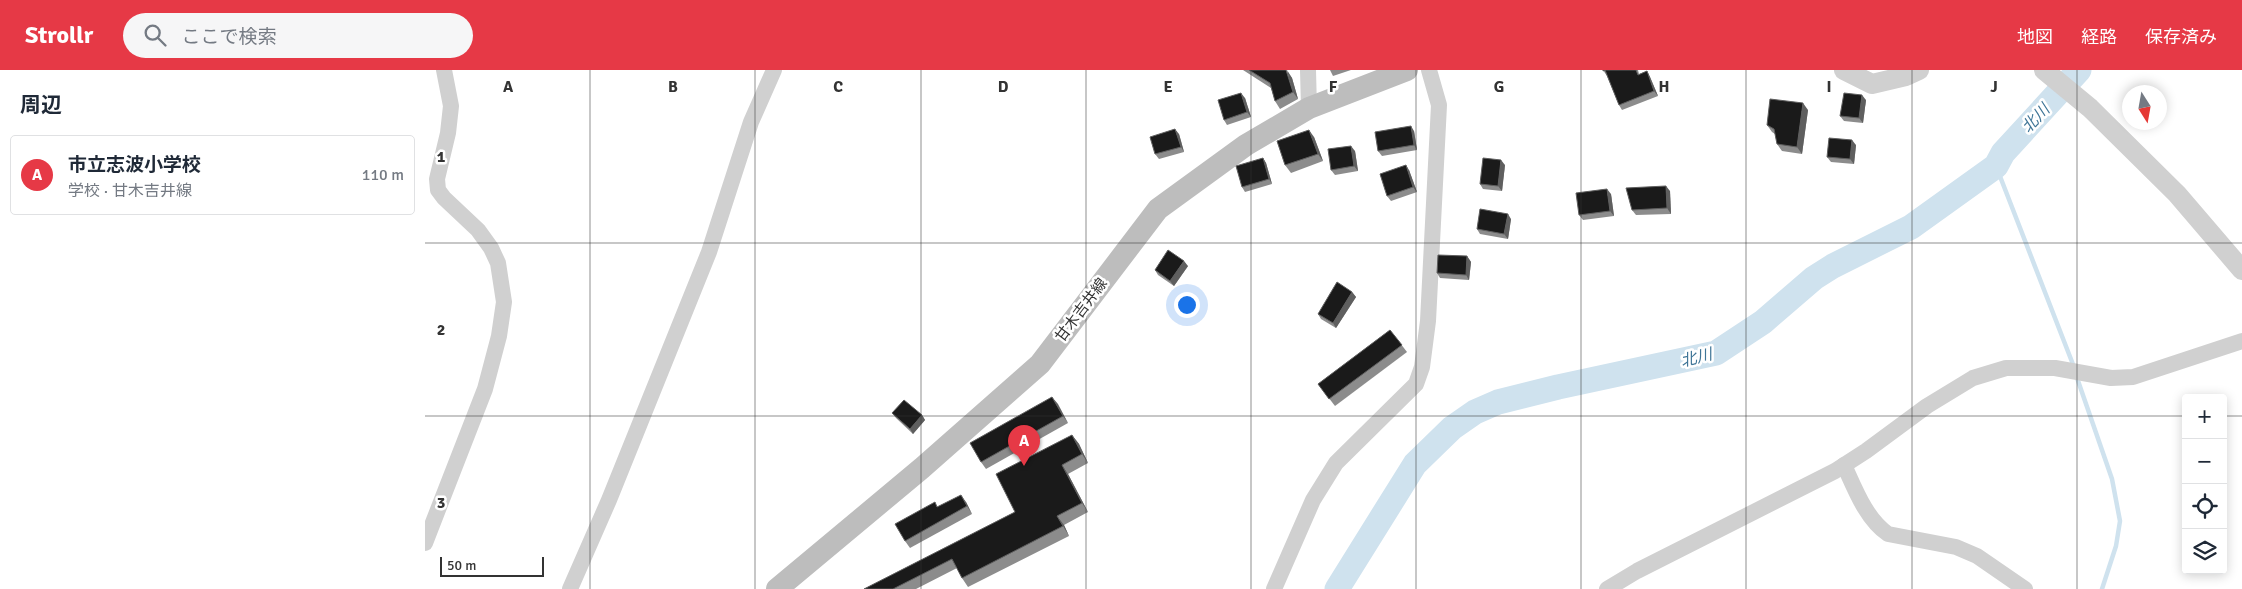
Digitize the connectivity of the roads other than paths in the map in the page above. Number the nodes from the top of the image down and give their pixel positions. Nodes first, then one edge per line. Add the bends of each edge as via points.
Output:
1 (444, 70) edge
2 (774, 70) edge
3 (1308, 70) edge
4 (1407, 70) edge
5 (1429, 70) edge
6 (1844, 70) edge
7 (1919, 70) edge
8 (2043, 70) edge
9 (1309, 108) junction
10 (2242, 270) edge
11 (2242, 342) edge
12 (1844, 465) junction
13 (425, 543) edge
14 (570, 589) edge
15 (777, 589) edge
16 (1274, 589) edge
17 (1607, 589) edge
18 (2025, 589) edge

1 - 13 street via 451,106 437,179 438,190 479,230 491,248 498,263 505,302 485,389
2 - 14 street via 751,122 695,289
3 - 9 street
4 - 9 main road, 甘木吉井線
5 - 16 street via 1439,105 1428,321 1416,384 1336,463 1313,500
6 - 7 street via 1872,84
8 - 10 street via 2090,108 2177,194
9 - 15 main road, 甘木吉井線 via 1246,145 1157,210 1040,364
11 - 12 street via 2133,378 2111,378 2055,368 2006,368 1973,378 1927,406 1867,452
12 - 17 street
12 - 18 street via 1864,507 1880,529 1888,534 1956,547

